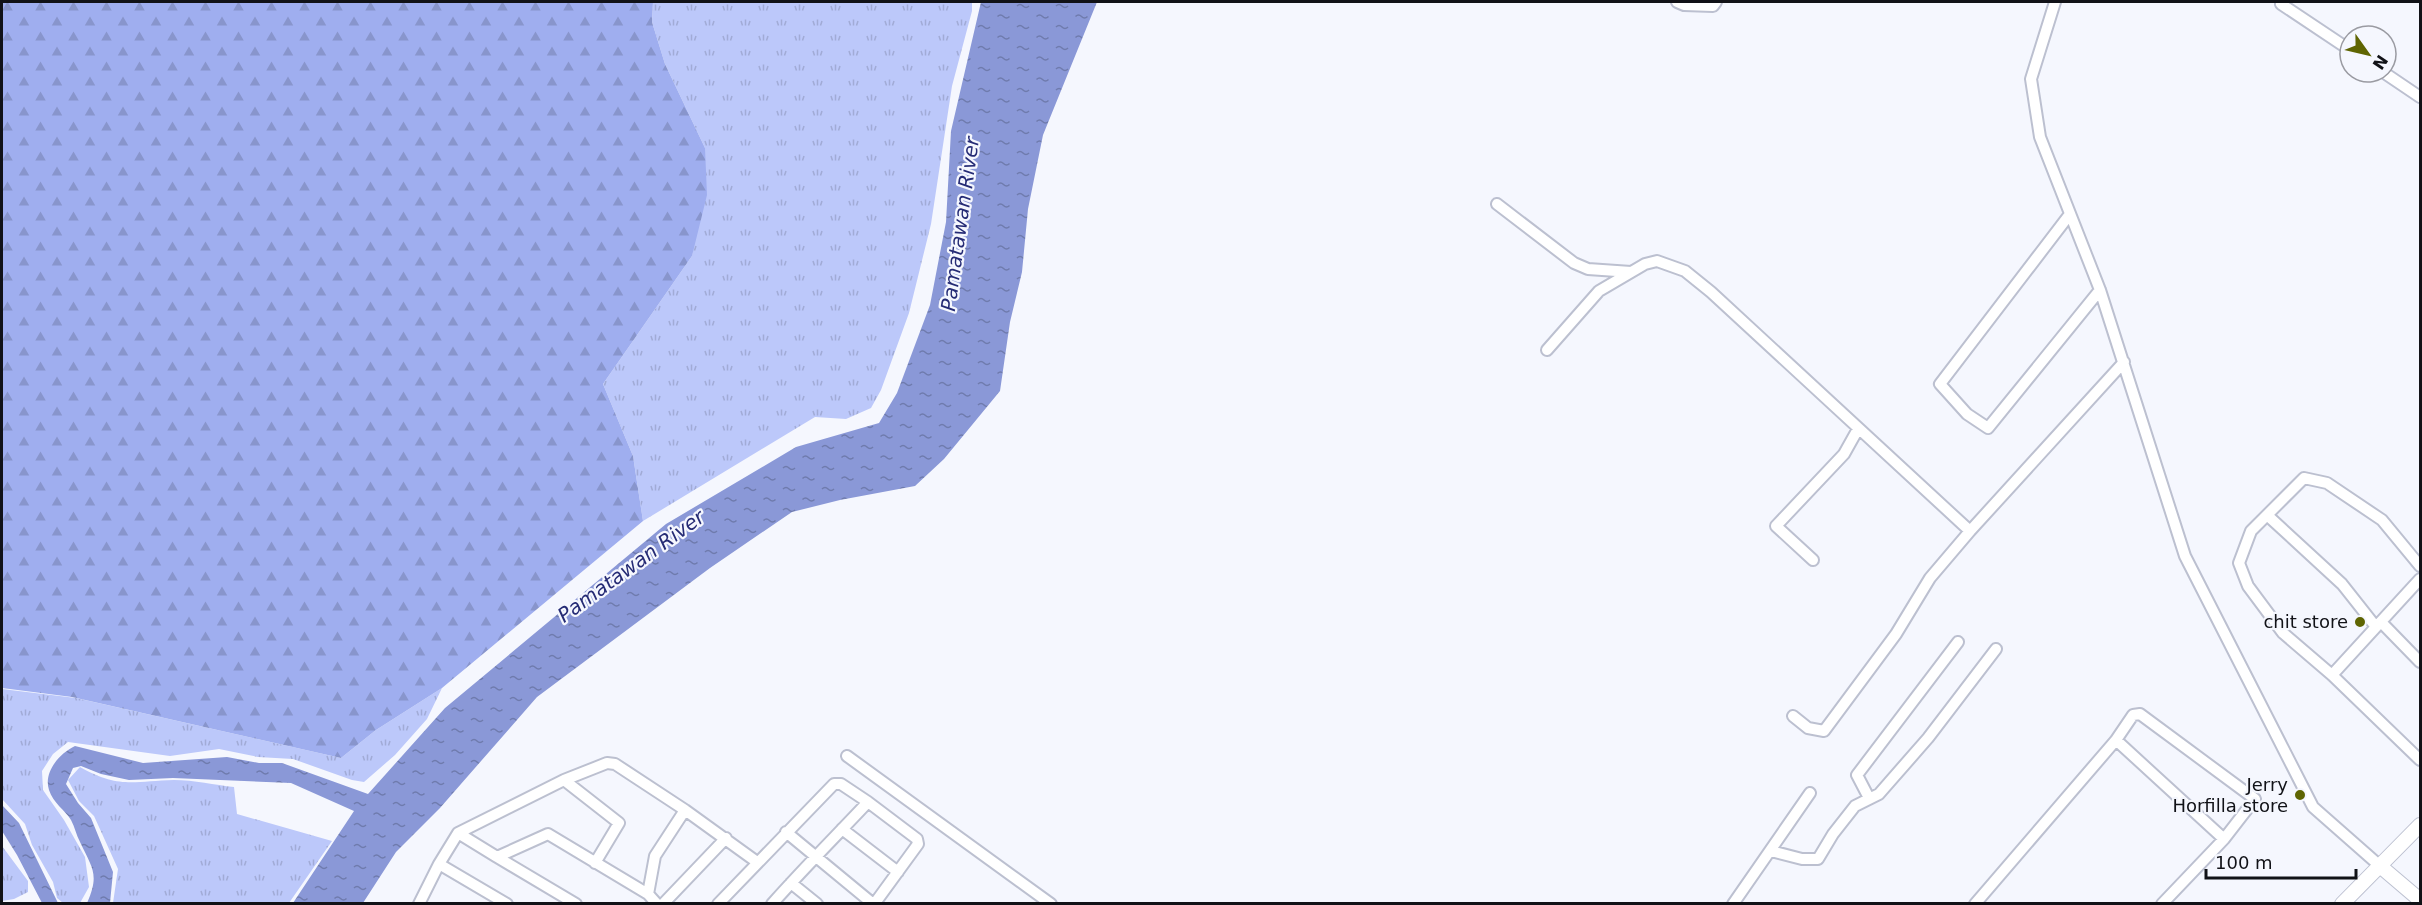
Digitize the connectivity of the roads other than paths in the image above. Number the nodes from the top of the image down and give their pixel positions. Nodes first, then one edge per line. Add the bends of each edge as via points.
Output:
1 (1677, 2) edge
2 (1716, 2) edge
3 (2055, 2) edge
4 (2282, 2) edge
5 (2338, 42) edge
6 (2398, 82) edge
7 (2421, 97) edge
8 (1497, 204) dead end
9 (2070, 214) junction
10 (1631, 272) junction
11 (2100, 290) junction
12 (1547, 350) dead end
13 (2124, 362) junction
14 (1858, 429) junction
15 (2267, 515) junction
16 (1970, 531) junction
17 (1814, 560) dead end
18 (2421, 566) edge
19 (2421, 579) edge
20 (2379, 624) junction
21 (1958, 642) dead end
22 (1996, 649) dead end
23 (2421, 662) edge
24 (2332, 675) junction
25 (1793, 716) dead end
26 (2116, 740) junction
27 (848, 756) dead end
28 (2421, 760) edge
29 (564, 780) junction
30 (1810, 794) dead end
31 (1869, 798) junction
32 (868, 802) junction
33 (685, 810) junction
34 (2421, 825) edge
35 (842, 829) junction
36 (786, 832) junction
37 (458, 833) junction
38 (726, 838) junction
39 (2224, 839) junction
40 (1771, 851) junction
41 (497, 857) junction
42 (815, 857) junction
43 (757, 862) junction
44 (595, 863) junction
45 (439, 864) junction
46 (2380, 866) junction
47 (898, 872) junction
48 (791, 883) junction
49 (648, 894) junction
50 (2421, 900) edge
51 (419, 903) edge
52 (507, 903) edge
53 (576, 903) edge
54 (657, 903) edge
55 (663, 903) edge
56 (718, 903) edge
57 (772, 903) edge
58 (817, 903) edge
59 (1051, 903) edge
60 (1733, 903) edge
61 (1975, 903) edge
62 (2162, 903) edge
63 (2342, 903) edge

1 - 2 street via 1713,6
3 - 9 street via 2031,79 2040,137
4 - 5 street
6 - 7 street
8 - 10 street via 1574,263 1588,269
9 - 11 street
9 - 11 street via 1940,384 1967,414 1988,428
10 - 12 street via 1599,291
10 - 14 street via 1657,261 1685,271
11 - 13 street
13 - 16 street
13 - 46 street via 2185,556 2287,758 2313,807
14 - 16 street
14 - 17 street via 1844,454 1776,526
15 - 18 street via 2304,477 2327,483 2382,520
15 - 20 street
15 - 24 street via 2252,531 2239,562 2248,586 2283,633
16 - 25 street via 1930,578 1896,634 1824,731 1808,728
19 - 20 street
20 - 23 street
20 - 24 street
21 - 31 street via 1857,775
22 - 31 street via 1920,747 1879,794
24 - 28 street
26 - 39 street
26 - 39 street via 2133,715 2140,714 2255,799
26 - 61 street
27 - 59 street
29 - 33 street via 607,763 615,764
29 - 37 street
29 - 44 street via 619,823
30 - 40 street
31 - 40 street via 1856,806 1818,859
32 - 35 street
32 - 36 street via 841,784 834,784
32 - 47 street via 917,839 918,844
33 - 38 street
33 - 49 street via 655,856
34 - 46 main road
35 - 42 street
35 - 47 street
36 - 42 street
36 - 43 street
37 - 41 street
37 - 45 street
38 - 43 street
38 - 55 street
39 - 62 street
40 - 60 street
41 - 44 street via 548,834
41 - 53 street
42 - 47 street via 872,903
42 - 48 street
43 - 56 street
44 - 49 street
45 - 51 street
45 - 52 street
46 - 50 main road
46 - 63 main road
48 - 57 street
48 - 58 street
49 - 54 street

